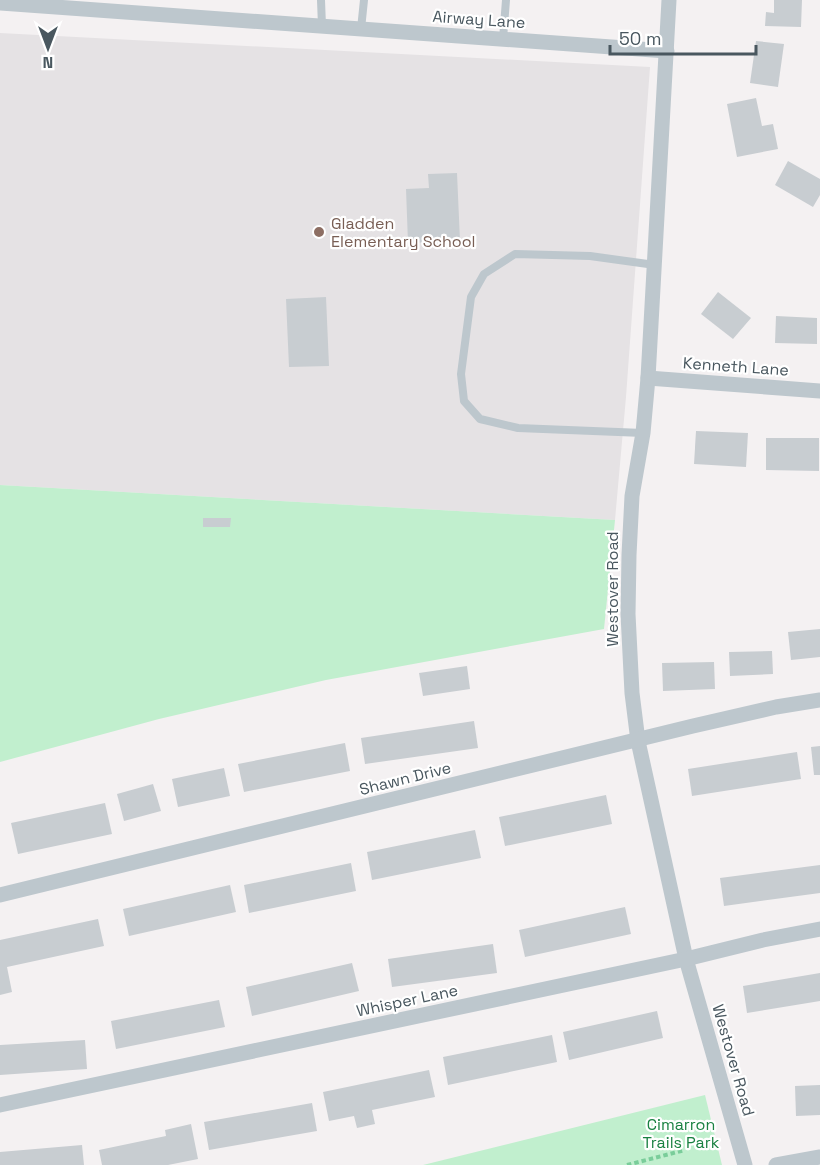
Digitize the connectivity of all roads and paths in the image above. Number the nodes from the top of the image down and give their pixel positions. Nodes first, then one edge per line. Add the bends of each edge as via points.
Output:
1 (321, 0) edge
2 (364, 0) edge
3 (506, 0) edge
4 (669, 0) edge
5 (19, 2) edge
6 (0, 3) edge
7 (322, 26) junction
8 (360, 28) junction
9 (503, 39) junction
10 (667, 51) junction
11 (655, 265) junction
12 (648, 378) junction
13 (820, 391) edge
14 (643, 433) junction
15 (820, 700) edge
16 (638, 741) junction
17 (0, 895) edge
18 (820, 928) edge
19 (687, 959) junction
20 (0, 1105) edge
21 (686, 1150) dead end
22 (820, 1157) edge
23 (627, 1165) edge
24 (745, 1165) edge
25 (776, 1165) edge

1 - 7 lane
2 - 8 lane
3 - 9 lane
4 - 10 street, Westover Road
5 - 6 street, Airway Lane
5 - 7 street, Airway Lane
7 - 8 street, Airway Lane
8 - 9 street, Airway Lane
9 - 10 street, Airway Lane
10 - 11 street, Westover Road
11 - 12 street, Westover Road
11 - 14 lane via 590,256 514,254 484,274 471,297 461,374 464,401 480,419 518,428
12 - 13 street, Kenneth Lane
12 - 14 street, Westover Road
14 - 16 street, Westover Road via 632,496 628,614
15 - 16 street, Shawn Drive
16 - 17 street, Shawn Drive
16 - 19 street, Westover Road
18 - 19 street, Whisper Lane
19 - 20 street, Whisper Lane
19 - 24 street, Westover Road
21 - 23 path
22 - 25 street

